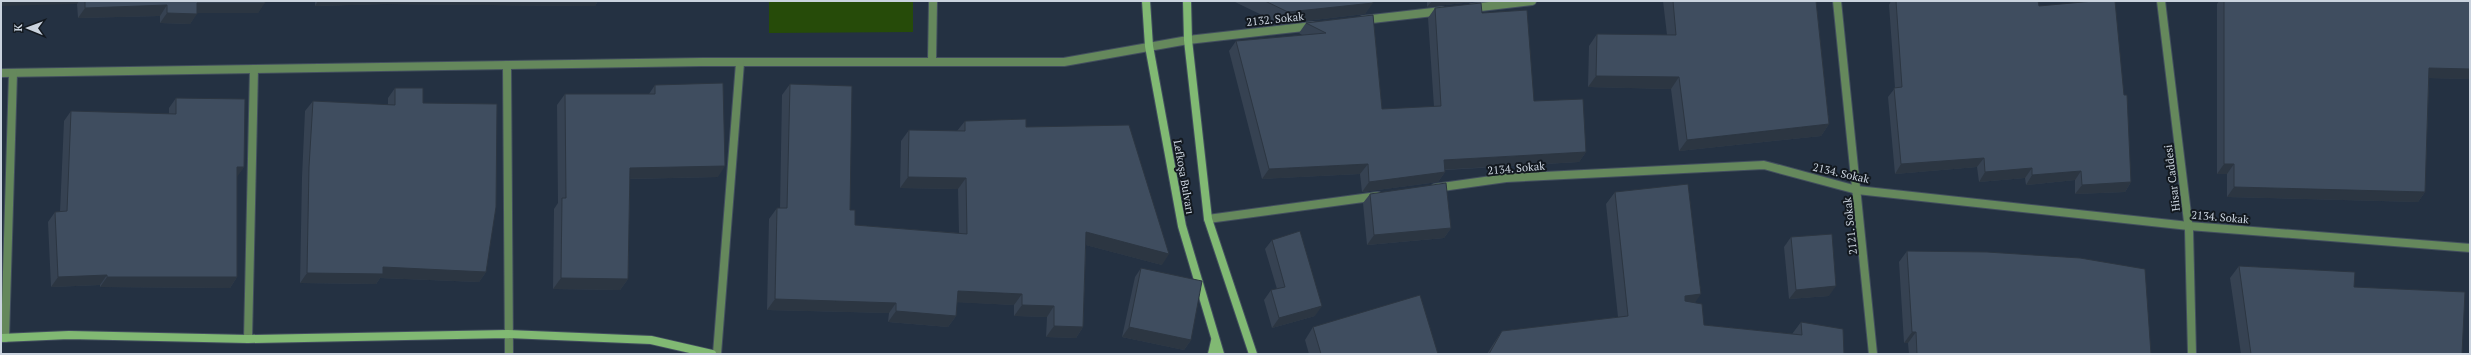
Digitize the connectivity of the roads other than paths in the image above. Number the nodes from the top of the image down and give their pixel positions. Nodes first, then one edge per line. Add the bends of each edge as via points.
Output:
1 (933, 1) edge
2 (1146, 1) edge
3 (1187, 1) edge
4 (1532, 1) edge
5 (1837, 1) edge
6 (2162, 1) edge
7 (1352, 21) edge
8 (1321, 25) edge
9 (1188, 40) junction
10 (1149, 46) junction
11 (932, 62) junction
12 (740, 63) junction
13 (507, 65) junction
14 (254, 69) junction
15 (1, 73) edge
16 (13, 73) junction
17 (1428, 189) edge
18 (1857, 190) junction
19 (1388, 194) edge
20 (1208, 219) junction
21 (2189, 226) junction
22 (2470, 248) edge
23 (507, 334) junction
24 (3, 338) edge
25 (1215, 338) junction
26 (248, 339) junction
27 (509, 354) edge
28 (712, 354) edge
29 (717, 354) edge
30 (1212, 354) edge
31 (1220, 354) edge
32 (1253, 354) edge
33 (1873, 354) edge
34 (2192, 354) edge

1 - 11 street
2 - 10 main road, Lefkoşa Bulvarı
3 - 9 main road, Lefkoşa Bulvarı
4 - 7 street
5 - 18 street, 2121. Sokak
6 - 21 street, Hisar Caddesi
8 - 9 street, 2132. Sokak
9 - 10 street, 2132. Sokak
9 - 20 main road, Lefkoşa Bulvarı
10 - 11 street, 2132. Sokak via 1064,62
10 - 25 main road, Lefkoşa Bulvarı via 1182,226
11 - 12 street, 2132. Sokak
12 - 13 street, 2132. Sokak
12 - 29 street
13 - 14 street, 2132. Sokak
13 - 23 street
14 - 16 street, 2132. Sokak
14 - 26 street
15 - 16 street, 2132. Sokak
16 - 24 street
17 - 18 street, 2134. Sokak via 1506,178 1764,165
18 - 21 street, 2134. Sokak
18 - 33 street, 2121. Sokak
19 - 20 street
20 - 32 main road, Lefkoşa Bulvarı
21 - 22 street, 2134. Sokak
21 - 34 street, Hisar Caddesi
23 - 26 main road
23 - 27 street
23 - 28 main road via 651,340
24 - 26 main road via 69,335
25 - 30 main road
25 - 31 main road, Lefkoşa Bulvarı

